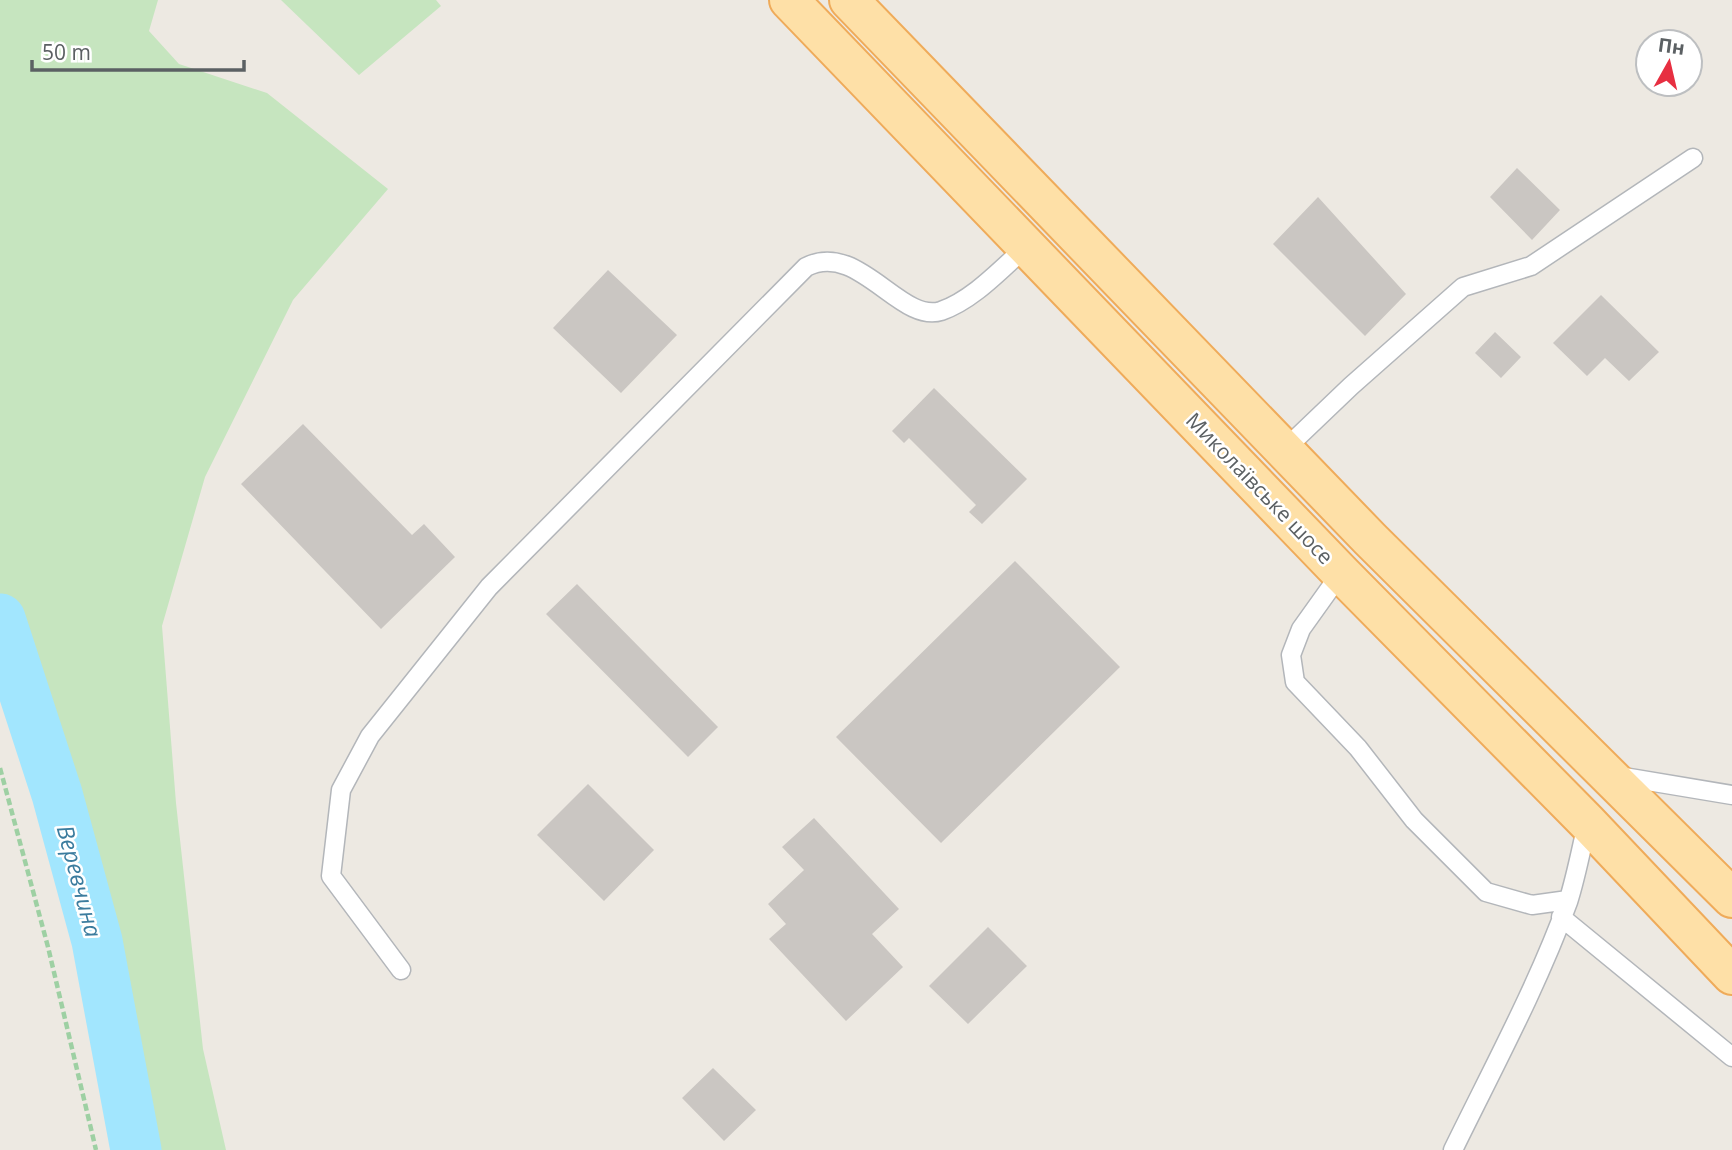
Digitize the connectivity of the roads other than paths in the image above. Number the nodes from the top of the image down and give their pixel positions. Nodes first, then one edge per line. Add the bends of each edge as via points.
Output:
1 (789, 0) edge
2 (849, 0) edge
3 (1693, 158) dead end
4 (1026, 247) junction
5 (1284, 450) junction
6 (1341, 573) junction
7 (1615, 782) junction
8 (1732, 795) edge
9 (1587, 822) junction
10 (1732, 898) edge
11 (1569, 900) junction
12 (1561, 917) junction
13 (401, 970) dead end
14 (1732, 975) edge
15 (1732, 1057) edge
16 (1453, 1150) edge

1 - 4 main road, Миколаївське шосе
2 - 5 main road, Миколаївське шосе
3 - 5 lane via 1531,266 1463,287
4 - 6 main road, Миколаївське шосе
4 - 13 lane via 970,295 939,312 915,309 842,262 806,267 489,587 369,736 341,790 331,876
5 - 7 main road, Миколаївське шосе
6 - 9 main road, Миколаївське шосе
6 - 11 lane via 1301,629 1291,656 1294,682 1358,748 1414,820 1486,892 1532,905
7 - 8 lane
7 - 9 main road
7 - 10 main road, Миколаївське шосе
9 - 11 lane
9 - 14 main road, Миколаївське шосе
11 - 12 lane
12 - 15 lane
12 - 16 lane

